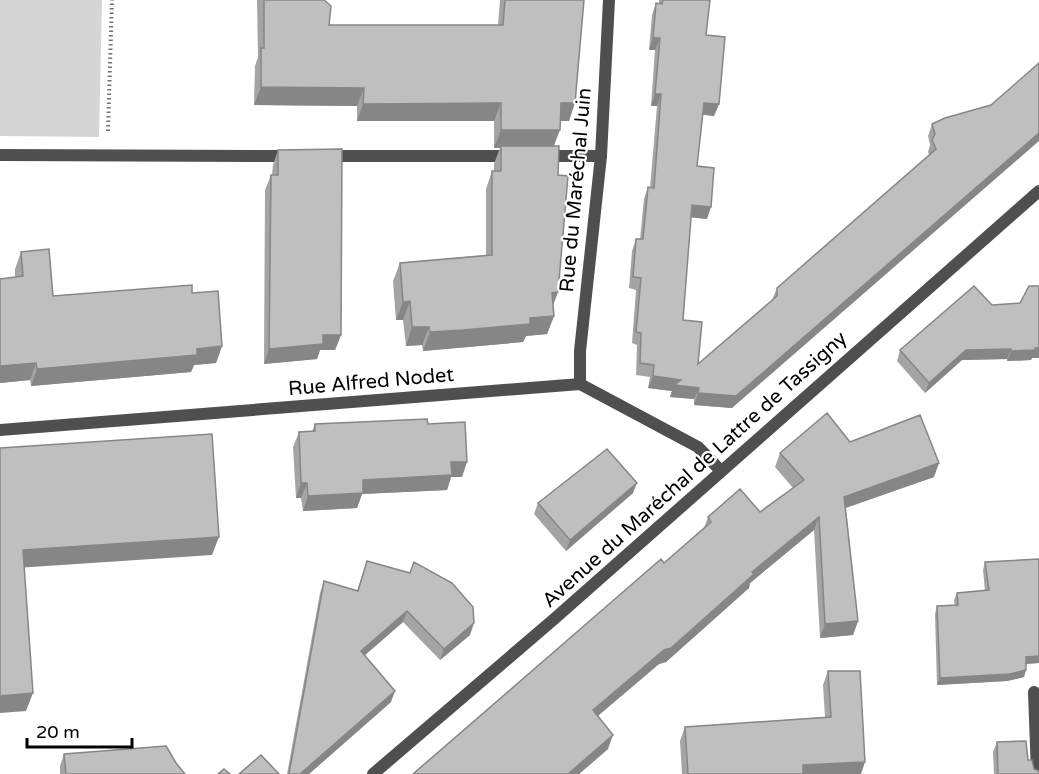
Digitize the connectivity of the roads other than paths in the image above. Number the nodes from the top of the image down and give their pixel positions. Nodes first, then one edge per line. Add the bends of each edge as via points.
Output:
1 (609, 0) edge
2 (0, 155) edge
3 (601, 156) junction
4 (1039, 191) edge
5 (580, 384) junction
6 (0, 430) edge
7 (720, 471) junction
8 (1034, 692) dead end
9 (373, 774) edge
10 (1037, 774) edge

1 - 3 street, Rue du Maréchal Juin
2 - 3 street
3 - 5 street, Rue du Maréchal Juin via 580,351
4 - 7 street, Avenue du Maréchal de Lattre de Tassigny
5 - 6 street, Rue Alfred Nodet
5 - 7 street via 698,447
7 - 9 street, Avenue du Maréchal de Lattre de Tassigny
8 - 10 street

